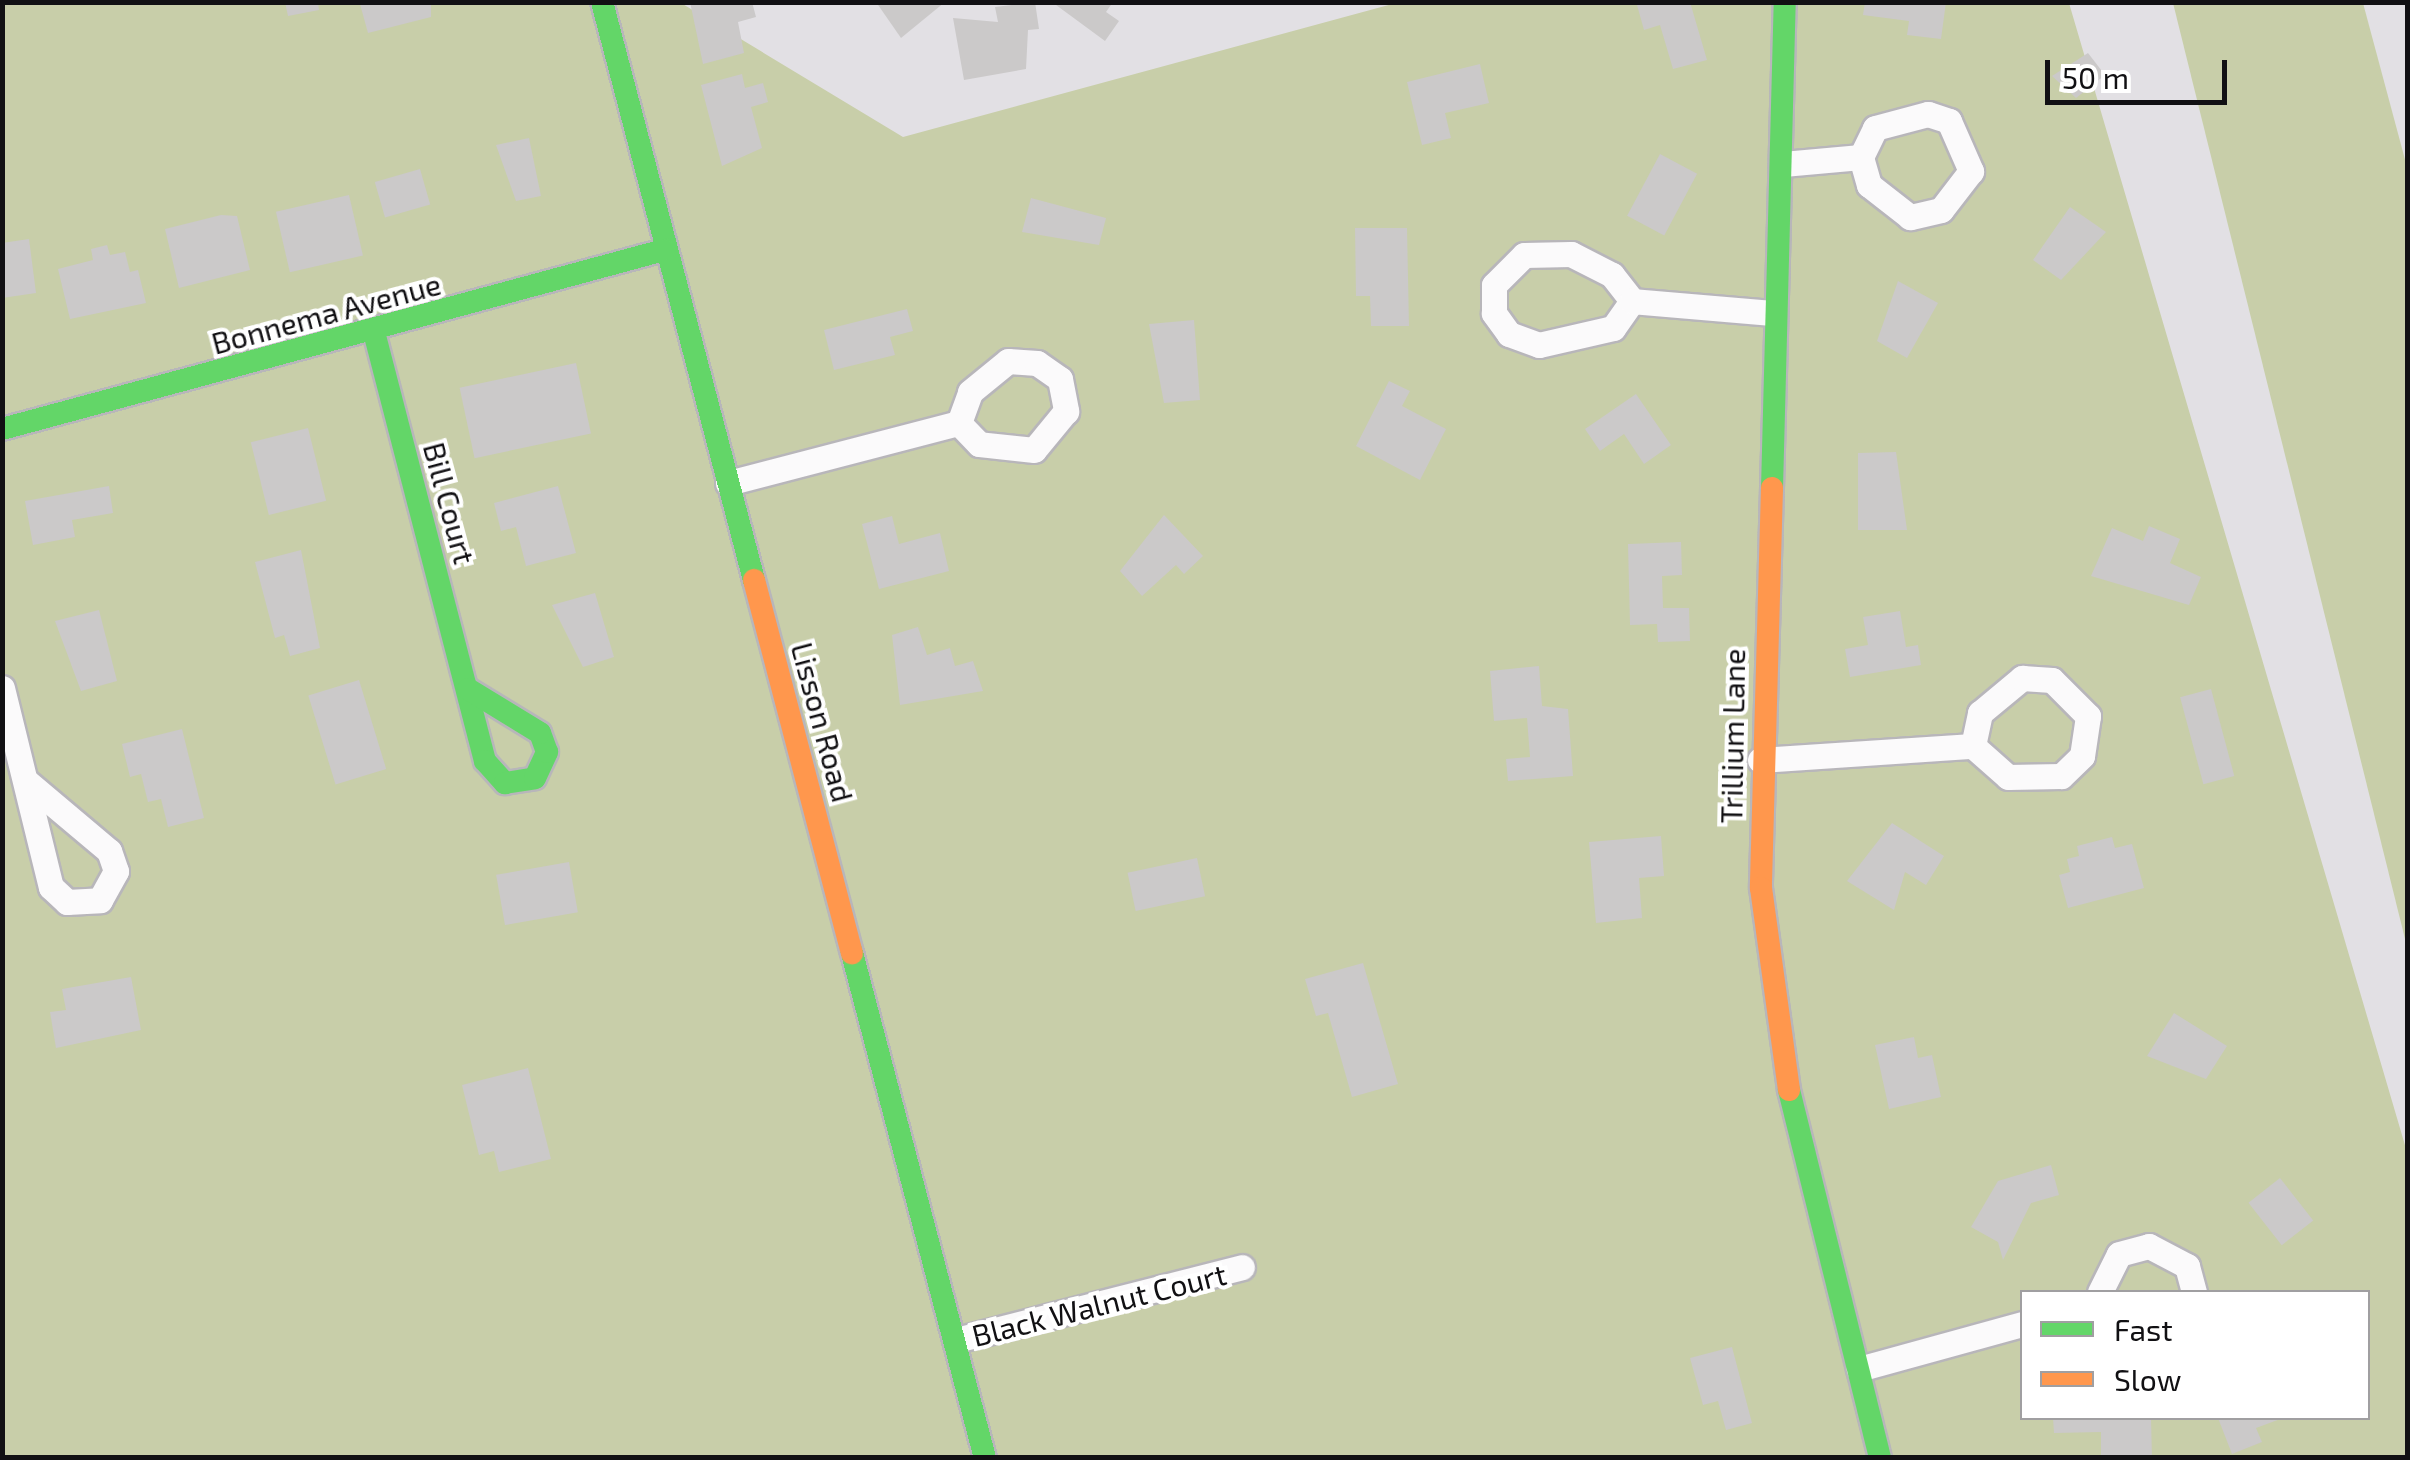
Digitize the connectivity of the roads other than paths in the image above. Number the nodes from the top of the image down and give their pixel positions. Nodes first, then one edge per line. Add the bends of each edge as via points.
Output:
1 (602, 2) edge
2 (1785, 2) edge
3 (1861, 157) junction
4 (1783, 164) junction
5 (664, 250) junction
6 (1632, 302) junction
7 (1771, 313) junction
8 (374, 332) junction
9 (959, 423) dead end
10 (2, 430) edge
11 (728, 483) junction
12 (2, 688) edge
13 (468, 688) dead end
14 (1973, 746) junction
15 (1760, 760) junction
16 (27, 782) junction
17 (1242, 1267) dead end
18 (2101, 1290) edge
19 (2193, 1290) edge
20 (2020, 1325) edge
21 (956, 1340) junction
22 (1859, 1369) junction
23 (985, 1458) edge
24 (1880, 1458) edge

1 - 5 street, Lisson Road
2 - 4 street, Trillium Lane
3 - 3 street via 1875,128 1928,114 1949,121 1971,171 1940,210 1910,217 1869,186
3 - 4 street
4 - 7 street, Trillium Lane
5 - 8 street, Bonnema Avenue
5 - 11 street, Lisson Road
6 - 6 street via 1613,328 1539,345 1509,334 1494,313 1494,286 1524,256 1572,254 1612,275
6 - 7 street
7 - 15 street, Trillium Lane
8 - 10 street, Bonnema Avenue
8 - 13 street, Bill Court
9 - 11 street
11 - 21 street, Lisson Road
12 - 16 street
14 - 14 street via 1980,712 2022,678 2052,680 2088,716 2082,756 2061,776 2008,778
14 - 15 street
15 - 22 street, Trillium Lane via 1761,888 1783,1064
16 - 16 street via 51,887 67,902 100,900 116,871 108,850
17 - 21 street, Black Walnut Court
18 - 19 street via 2119,1254 2148,1246 2187,1266
20 - 22 street
21 - 23 street, Lisson Road
22 - 24 street, Trillium Lane

